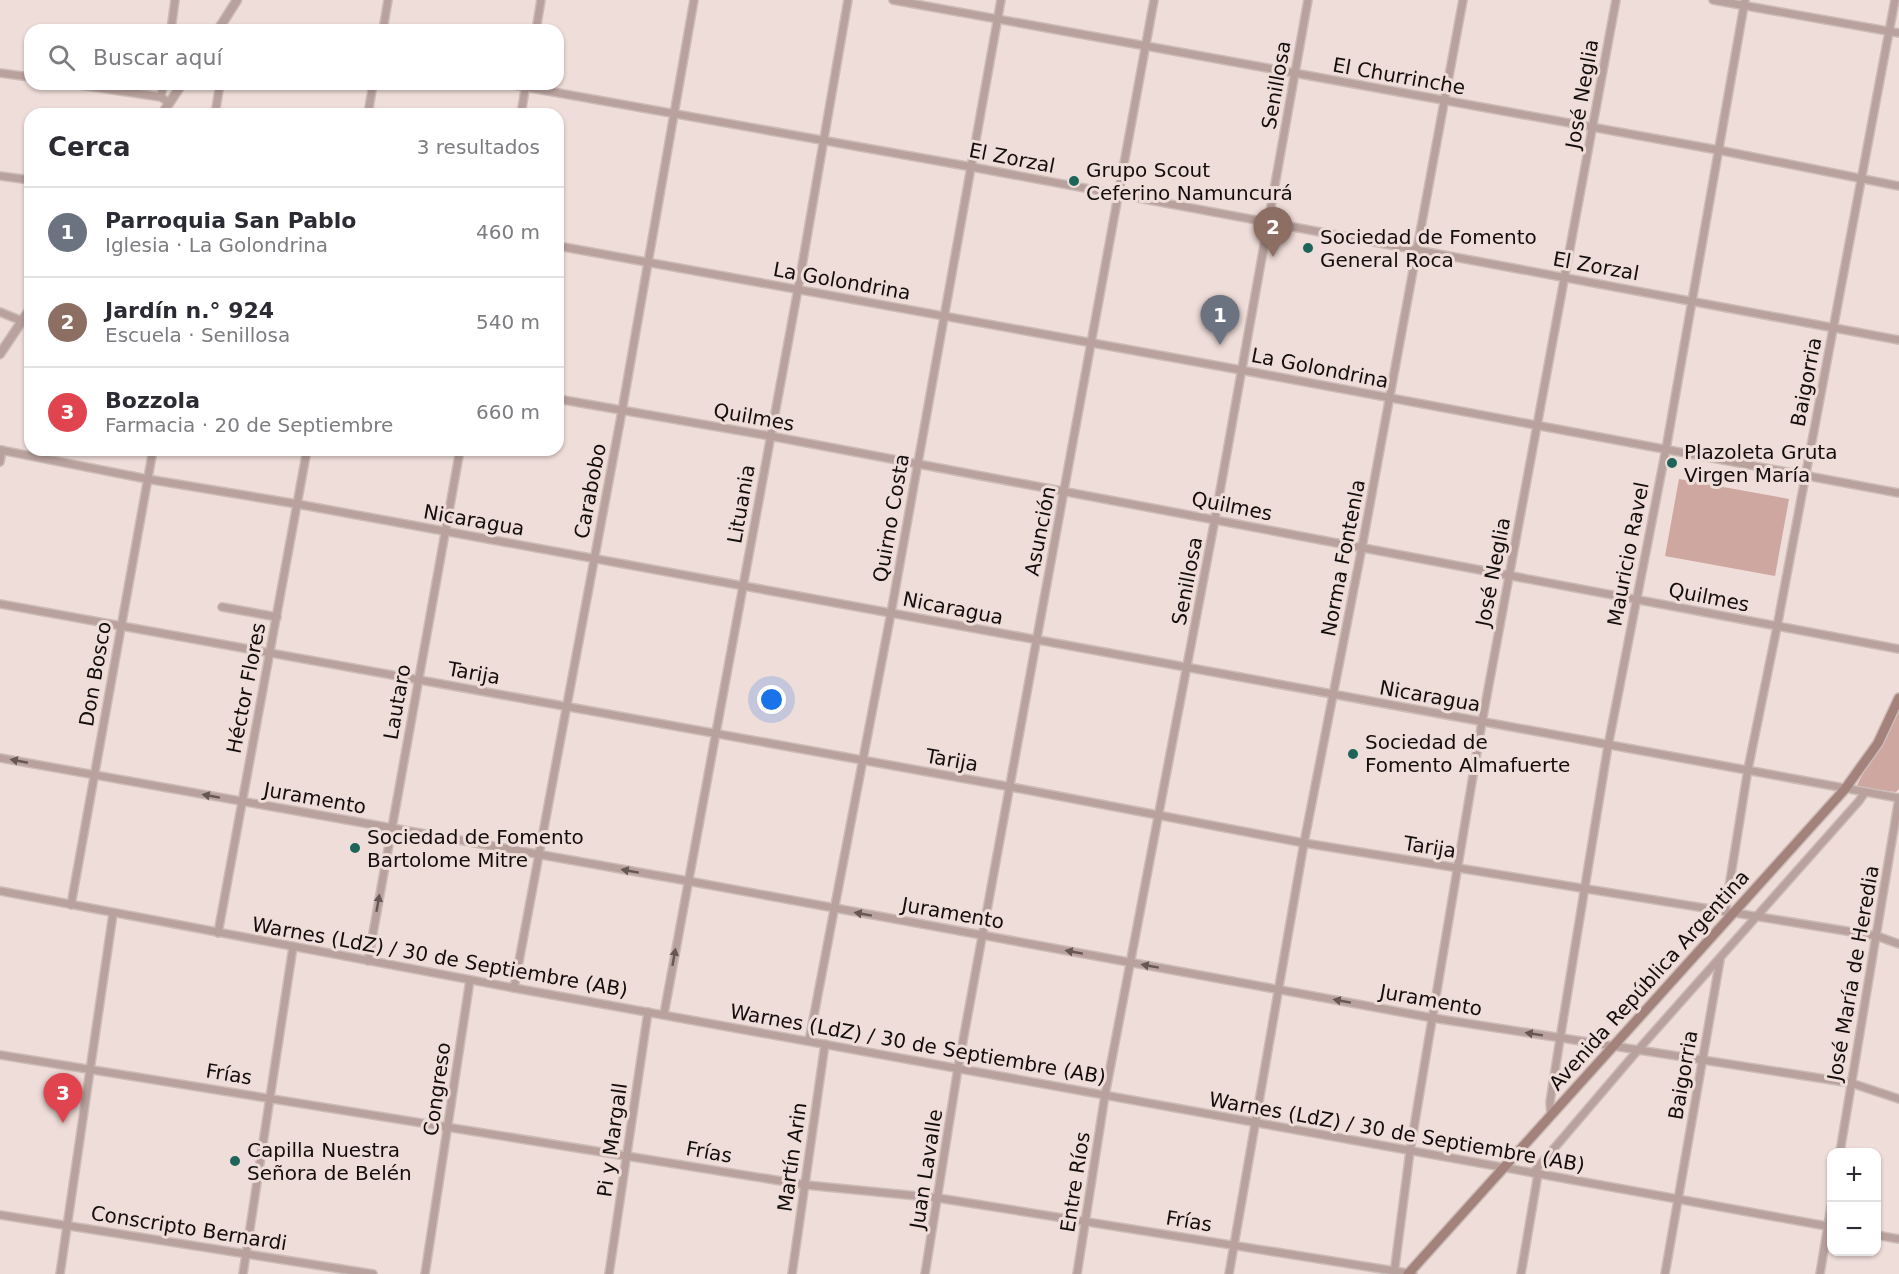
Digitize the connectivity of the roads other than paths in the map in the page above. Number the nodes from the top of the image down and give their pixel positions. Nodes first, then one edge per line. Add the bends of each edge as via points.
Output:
1 (175, 0) edge
2 (237, 0) edge
3 (388, 0) edge
4 (541, 0) edge
5 (694, 0) edge
6 (848, 0) edge
7 (893, 0) edge
8 (1001, 0) edge
9 (1154, 0) edge
10 (1308, 0) edge
11 (1463, 0) edge
12 (1616, 0) edge
13 (1713, 0) edge
14 (1895, 0) edge
15 (1745, 3) edge
16 (998, 19) junction
17 (172, 24) edge
18 (224, 24) edge
19 (384, 24) edge
20 (537, 24) edge
21 (1890, 31) junction
22 (1899, 33) edge
23 (1145, 46) junction
24 (0, 73) edge
25 (1294, 73) junction
26 (24, 76) edge
27 (114, 90) edge
28 (162, 90) edge
29 (178, 90) edge
30 (219, 90) edge
31 (372, 90) edge
32 (525, 90) edge
33 (547, 90) edge
34 (161, 97) junction
35 (1444, 101) junction
36 (169, 103) junction
37 (166, 108) edge
38 (216, 108) edge
39 (369, 108) edge
40 (521, 108) edge
41 (674, 114) junction
42 (1592, 128) junction
43 (823, 141) junction
44 (1718, 150) junction
45 (972, 167) junction
46 (0, 176) edge
47 (24, 179) edge
48 (1862, 179) junction
49 (1899, 186) edge
50 (1118, 195) junction
51 (1268, 222) junction
52 (564, 247) edge
53 (1416, 249) junction
54 (648, 263) junction
55 (1566, 277) junction
56 (798, 289) junction
57 (1691, 300) junction
58 (0, 312) edge
59 (945, 316) junction
60 (24, 318) edge
61 (22, 321) junction
62 (1833, 328) junction
63 (1899, 340) edge
64 (1092, 344) junction
65 (0, 354) edge
66 (1241, 370) junction
67 (1389, 399) junction
68 (564, 400) edge
69 (622, 411) junction
70 (1538, 426) junction
71 (770, 436) junction
72 (1666, 449) junction
73 (1, 450) edge
74 (24, 454) edge
75 (32, 456) edge
76 (152, 456) edge
77 (306, 456) edge
78 (459, 456) edge
79 (0, 462) edge
80 (918, 465) junction
81 (1805, 475) junction
82 (147, 478) junction
83 (1065, 492) junction
84 (1899, 493) edge
85 (297, 504) junction
86 (1215, 519) junction
87 (445, 531) junction
88 (1362, 547) junction
89 (594, 558) junction
90 (1509, 575) junction
91 (743, 586) junction
92 (1635, 600) junction
93 (0, 604) edge
94 (222, 607) dead end
95 (891, 613) junction
96 (277, 617) junction
97 (120, 627) junction
98 (1777, 627) junction
99 (1037, 641) junction
100 (1899, 649) edge
101 (270, 653) junction
102 (1187, 668) junction
103 (418, 680) junction
104 (1333, 695) junction
105 (1899, 698) edge
106 (566, 707) junction
107 (1482, 722) junction
108 (715, 734) junction
109 (1608, 746) junction
110 (0, 758) edge
111 (862, 760) junction
112 (1748, 769) junction
113 (94, 776) junction
114 (1011, 787) junction
115 (1845, 789) junction
116 (1865, 792) junction
117 (1899, 798) edge
118 (242, 801) junction
119 (1159, 815) junction
120 (391, 828) junction
121 (1304, 843) junction
122 (538, 854) junction
123 (1457, 868) junction
124 (688, 881) junction
125 (1585, 888) junction
126 (0, 891) edge
127 (71, 905) junction
128 (835, 909) junction
129 (1729, 912) junction
130 (113, 914) junction
131 (1757, 917) junction
132 (218, 933) junction
133 (982, 935) junction
134 (1877, 936) junction
135 (1899, 944) edge
136 (293, 947) junction
137 (1720, 957) junction
138 (368, 961) junction
139 (1131, 963) junction
140 (470, 980) junction
141 (514, 988) junction
142 (1278, 989) junction
143 (648, 1012) junction
144 (664, 1014) junction
145 (1433, 1018) junction
146 (1560, 1039) junction
147 (809, 1041) junction
148 (825, 1044) junction
149 (1613, 1046) junction
150 (1638, 1050) junction
151 (0, 1055) edge
152 (1702, 1060) junction
153 (958, 1068) junction
154 (92, 1069) junction
155 (1851, 1083) junction
156 (1105, 1095) junction
157 (269, 1097) junction
158 (1899, 1099) edge
159 (1551, 1116) junction
160 (1255, 1123) junction
161 (448, 1126) junction
162 (1841, 1148) edge
163 (1410, 1151) junction
164 (626, 1154) junction
165 (1504, 1168) junction
166 (1535, 1173) junction
167 (806, 1185) junction
168 (938, 1198) junction
169 (1679, 1199) junction
170 (0, 1215) edge
171 (1085, 1222) junction
172 (67, 1226) junction
173 (1827, 1227) edge
174 (1881, 1236) edge
175 (1827, 1237) edge
176 (1899, 1239) edge
177 (1234, 1245) junction
178 (246, 1254) junction
179 (1393, 1272) edge
180 (60, 1274) edge
181 (243, 1274) edge
182 (373, 1274) edge
183 (425, 1274) edge
184 (609, 1274) edge
185 (792, 1274) edge
186 (925, 1274) edge
187 (1077, 1274) edge
188 (1229, 1274) edge
189 (1409, 1274) edge
190 (1521, 1274) edge
191 (1665, 1274) edge
192 (1820, 1274) edge

1 - 17 street
2 - 18 street
3 - 19 street
4 - 20 street
5 - 41 street, Carabobo
6 - 43 street, Lituania
7 - 16 street, El Churrinche
8 - 16 street, Quirno Costa
9 - 23 street, Asunción
10 - 25 street, Senillosa
11 - 35 street, Norma Fontenla
12 - 42 street, José Neglia
13 - 15 street
14 - 21 street, Baigorria
15 - 21 street
15 - 44 street, Mauricio Ravel
16 - 23 street, El Churrinche
16 - 45 street, Quirno Costa
21 - 22 street
21 - 48 street, Baigorria
23 - 25 street, El Churrinche
23 - 50 street, Asunción
24 - 26 street
25 - 35 street, El Churrinche
25 - 51 street, Senillosa
27 - 34 street
28 - 34 street
29 - 36 street
30 - 38 street
31 - 39 street
32 - 40 street
33 - 41 street, El Zorzal
34 - 36 street
35 - 42 street, El Churrinche
35 - 53 street, Norma Fontenla
36 - 37 street
41 - 43 street, El Zorzal
41 - 54 street, Carabobo
42 - 44 street, El Churrinche
42 - 55 street, José Neglia
43 - 45 street, El Zorzal
43 - 56 street, Lituania
44 - 48 street, El Churrinche
44 - 57 street, Mauricio Ravel
45 - 50 street, El Zorzal
45 - 59 street, Quirno Costa
46 - 47 street
48 - 49 street, El Churrinche
48 - 62 street, Baigorria
50 - 51 street, El Zorzal
50 - 64 street, Asunción
51 - 53 street, El Zorzal
51 - 66 street, Senillosa
52 - 54 street, La Golondrina
53 - 55 street, El Zorzal
53 - 67 street, Norma Fontenla
54 - 56 street, La Golondrina
54 - 69 street, Carabobo
55 - 57 street, El Zorzal
55 - 70 street, José Neglia
56 - 59 street, La Golondrina
56 - 71 street, Lituania
57 - 62 street, El Zorzal
57 - 72 street, Mauricio Ravel
58 - 61 street
59 - 64 street, La Golondrina
59 - 80 street, Quirno Costa
60 - 61 street
61 - 65 street
62 - 63 street, El Zorzal
62 - 81 street, Baigorria
64 - 66 street, La Golondrina
64 - 83 street, Asunción
66 - 67 street, La Golondrina
66 - 86 street, Senillosa
67 - 70 street, La Golondrina
67 - 88 street, Norma Fontenla
68 - 69 street, Quilmes
69 - 71 street, Quilmes
69 - 89 street, Carabobo
70 - 72 street, La Golondrina
70 - 90 street, José Neglia
71 - 80 street, Quilmes
71 - 91 street, Lituania
72 - 81 street, La Golondrina
72 - 92 street, Mauricio Ravel
73 - 74 street, Nicaragua
73 - 79 street
75 - 82 street, Nicaragua
76 - 82 street, Don Bosco
77 - 85 street, Héctor Flores
78 - 87 street, Lautaro
80 - 83 street, Quilmes
80 - 95 street, Quirno Costa
81 - 84 street, La Golondrina
81 - 98 street, Baigorria
82 - 85 street, Nicaragua
82 - 97 street, Don Bosco
83 - 86 street, Quilmes
83 - 99 street, Asunción
85 - 87 street, Nicaragua
85 - 96 street, Héctor Flores
86 - 88 street, Quilmes
86 - 102 street, Senillosa
87 - 89 street, Nicaragua
87 - 103 street, Lautaro
88 - 90 street, Quilmes
88 - 104 street, Norma Fontenla
89 - 91 street, Nicaragua
89 - 106 street, Carabobo
90 - 92 street, Quilmes
90 - 107 street, José Neglia
91 - 95 street, Nicaragua
91 - 108 street, Lituania
92 - 98 street, Quilmes
92 - 109 street, Mauricio Ravel
93 - 97 street, Tarija
94 - 96 street
95 - 99 street, Nicaragua
95 - 111 street, Quirno Costa
96 - 101 street, Héctor Flores
97 - 101 street, Tarija
97 - 113 street, Don Bosco
98 - 100 street, Quilmes
98 - 112 street, Baigorria
99 - 102 street, Nicaragua
99 - 114 street, Asunción
101 - 103 street, Tarija
101 - 118 street, Héctor Flores
102 - 104 street, Nicaragua
102 - 119 street, Senillosa
103 - 106 street, Tarija
103 - 120 street, Lautaro
104 - 107 street, Nicaragua
104 - 121 street, Norma Fontenla
105 - 115 main road, Avenida República Argentina via 1878,743
106 - 108 street, Tarija
106 - 122 street, Carabobo
107 - 109 street, Nicaragua
107 - 123 street, José Neglia
108 - 111 street, Tarija
108 - 124 street, Lituania
109 - 112 street, Nicaragua
109 - 125 street, Mauricio Ravel
113 -> 110 street, Juramento
111 - 114 street, Tarija
111 - 128 street, Quirno Costa
112 - 115 street, Nicaragua
112 - 129 street, Baigorria
118 -> 113 street, Juramento
113 - 127 street, Don Bosco
114 - 119 street, Tarija
114 - 133 street, Asunción
115 - 116 street, Nicaragua
115 - 129 main road, Avenida República Argentina
116 - 117 street, Nicaragua
116 - 131 street, Avenida República Argentina
117 - 134 street, José María de Heredia
118 - 120 street, Juramento
118 - 132 street, Héctor Flores
119 - 121 street, Tarija
119 - 139 street, Senillosa
120 - 122 street, Juramento
138 -> 120 street, Lautaro
121 - 123 street, Tarija
121 - 142 street, Norma Fontenla
124 -> 122 street, Juramento
122 - 141 street, Carabobo
123 - 125 street, Tarija
123 - 145 street, José Neglia
124 - 128 street, Juramento
144 -> 124 street, Lituania
125 - 129 street, Tarija
125 - 146 street, Mauricio Ravel
126 - 127 street, Warnes (LdZ) / 30 de Septiembre (AB)
127 - 130 street, Warnes (LdZ) / 30 de Septiembre (AB)
133 -> 128 street, Juramento
128 - 147 street, Quirno Costa
129 - 131 street, Tarija
129 - 149 main road, Avenida República Argentina
130 - 132 street, Warnes (LdZ) / 30 de Septiembre (AB)
130 - 154 street
131 - 134 street, Tarija
131 - 137 street, Avenida República Argentina
132 - 136 street, Warnes (LdZ) / 30 de Septiembre (AB)
139 -> 133 street, Juramento
133 - 153 street, Asunción
134 - 135 street, Tarija
134 - 155 street, José María de Heredia
136 - 138 street, Warnes (LdZ) / 30 de Septiembre (AB)
136 - 157 street
137 - 150 street, Avenida República Argentina
137 - 152 street, Baigorria
138 - 140 street, Warnes (LdZ) / 30 de Septiembre (AB)
142 -> 139 street, Juramento
139 - 156 street, Senillosa
140 - 141 street, Warnes (LdZ) / 30 de Septiembre (AB)
140 - 161 street, Congreso
141 - 143 street, Warnes (LdZ) / 30 de Septiembre (AB)
145 -> 142 street, Juramento
142 - 160 street, Norma Fontenla
143 - 144 street, Warnes (LdZ) / 30 de Septiembre (AB)
143 - 164 street, Pi y Margall
144 - 147 street, Warnes (LdZ) / 30 de Septiembre (AB)
146 -> 145 street, Juramento
145 - 163 street, José Neglia
146 - 149 street, Juramento
146 - 159 street, Mauricio Ravel
147 - 148 street, Warnes (LdZ) / 30 de Septiembre (AB)
148 - 153 street, Warnes (LdZ) / 30 de Septiembre (AB)
148 - 167 street, Martín Arin
149 - 150 street, Juramento
149 - 159 main road, Avenida República Argentina
150 - 152 street, Juramento
150 - 166 street, Avenida República Argentina
151 - 154 street, Frías
152 - 155 street, Juramento
152 - 169 street, Baigorria
153 - 156 street, Warnes (LdZ) / 30 de Septiembre (AB)
153 - 168 street, Juan Lavalle
154 - 157 street, Frías
154 - 172 street
155 - 158 street, Juramento
155 - 162 street, José María de Heredia
156 - 160 street, Warnes (LdZ) / 30 de Septiembre (AB)
156 - 171 street, Entre Ríos
157 - 161 street, Frías
157 - 178 street
159 - 165 main road, Avenida República Argentina
160 - 163 street, Warnes (LdZ) / 30 de Septiembre (AB)
160 - 177 street, Norma Fontenla
161 - 164 street, Frías
161 - 183 street, Congreso
163 - 165 street, Warnes (LdZ) / 30 de Septiembre (AB)
163 - 179 street, José Neglia
164 - 167 street, Frías
164 - 184 street, Pi y Margall
165 - 166 street, Warnes (LdZ) / 30 de Septiembre (AB)
165 - 189 main road, Avenida República Argentina
166 - 169 street, Warnes (LdZ) / 30 de Septiembre (AB)
166 - 190 street
167 - 168 street, Frías
167 - 185 street, Martín Arin
168 - 171 street, Frías
168 - 186 street, Juan Lavalle
169 - 173 street, Warnes (LdZ) / 30 de Septiembre (AB)
169 - 191 street, Baigorria
170 - 172 street, Conscripto Bernardi
171 - 177 street, Frías
171 - 187 street, Entre Ríos
172 - 178 street, Conscripto Bernardi
172 - 180 street
174 - 176 street
175 - 192 street
177 - 179 street, Frías
177 - 188 street, Norma Fontenla
178 - 181 street
178 - 182 street, Conscripto Bernardi
179 - 189 street, Frías

